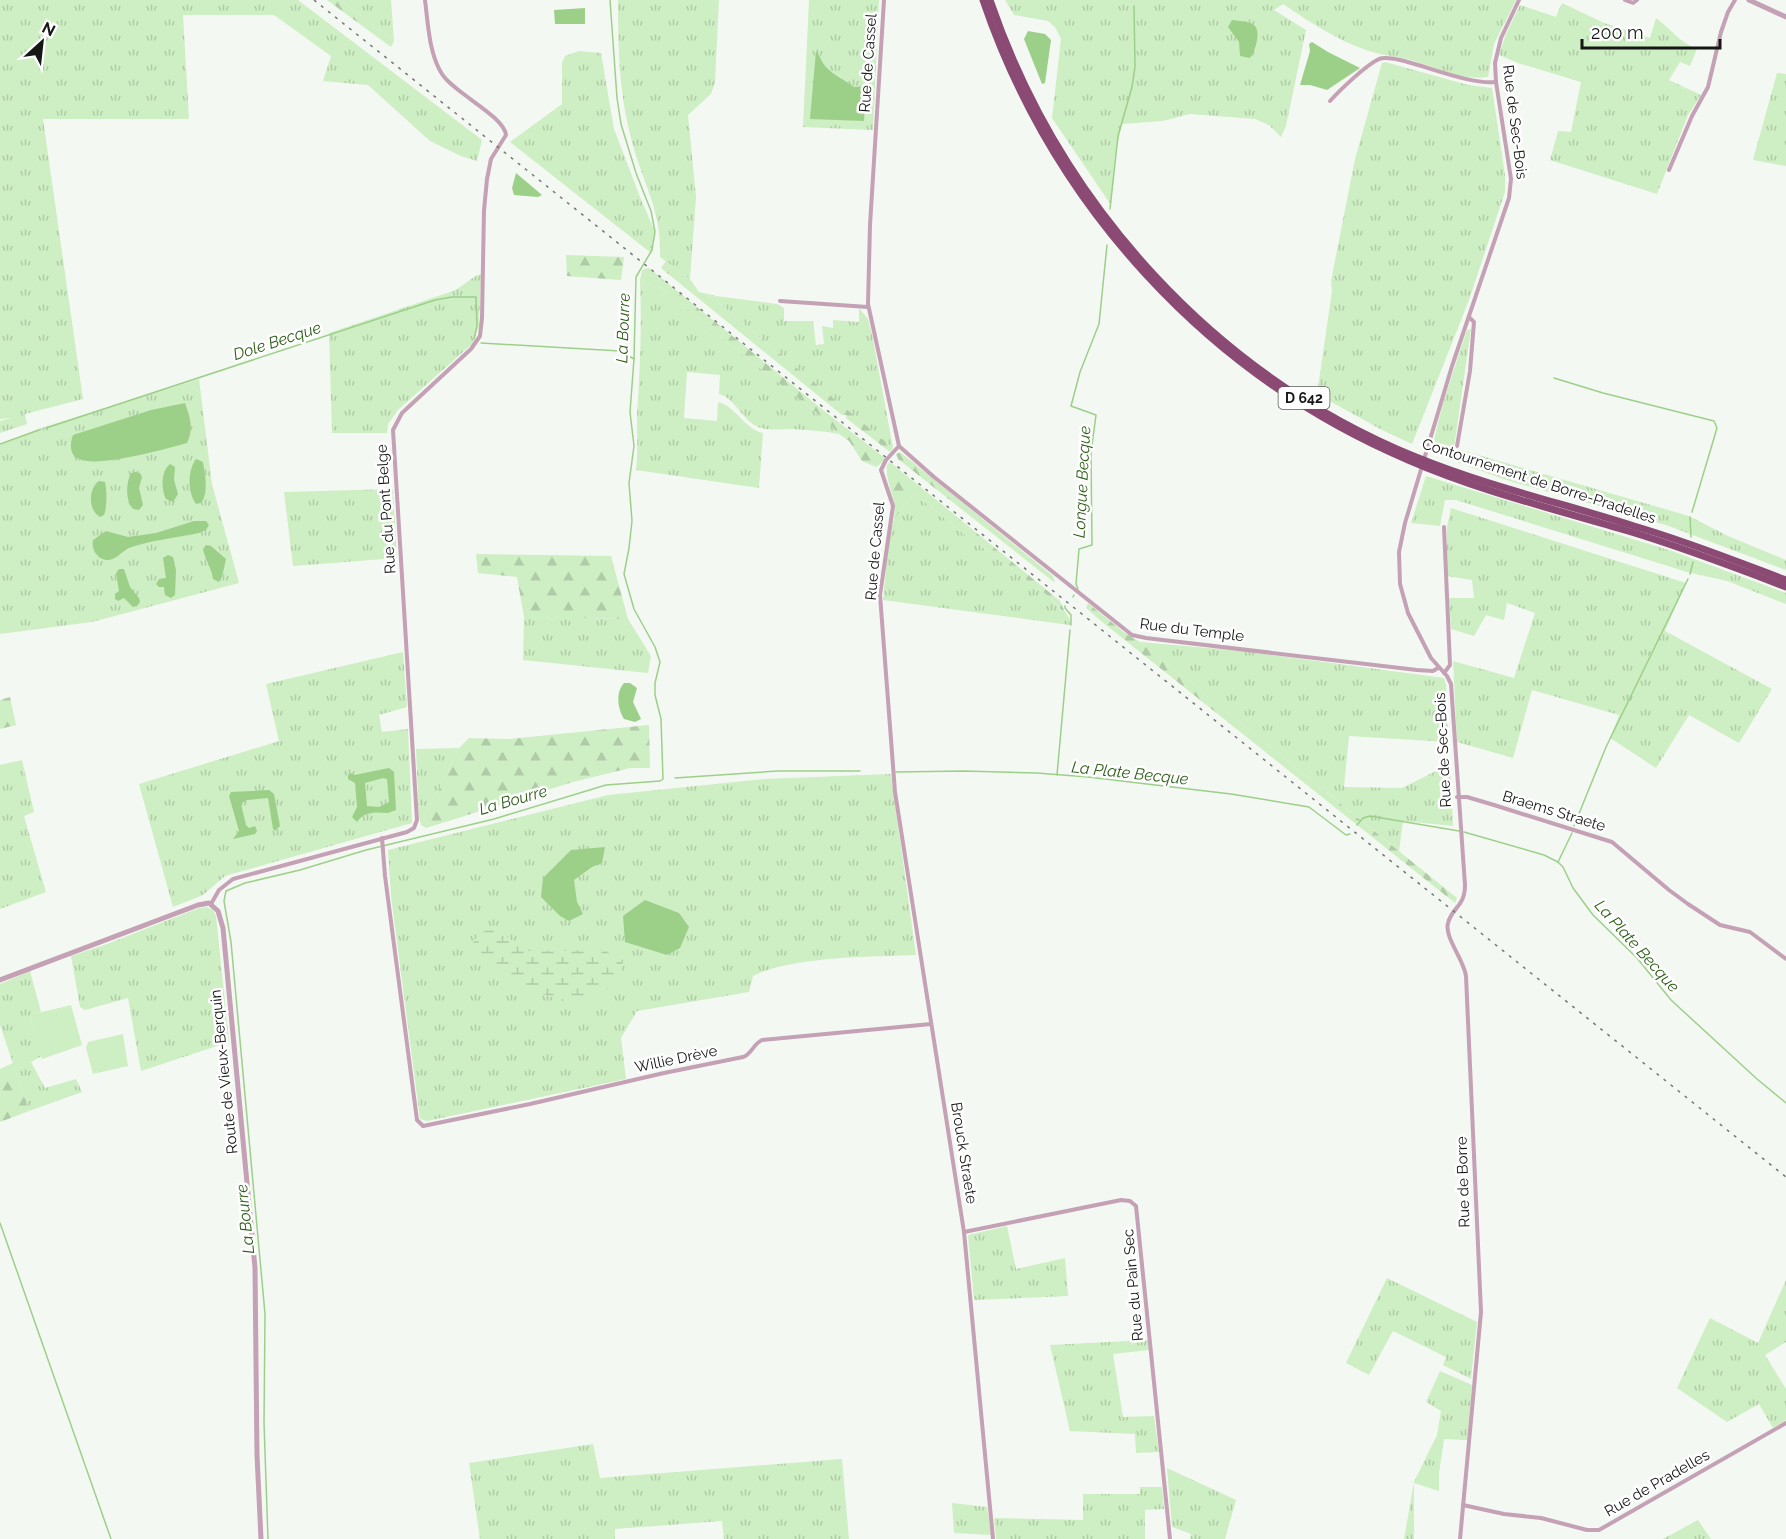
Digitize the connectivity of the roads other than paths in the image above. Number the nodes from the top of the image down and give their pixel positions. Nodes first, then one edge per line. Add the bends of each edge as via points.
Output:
1 (425, 0) edge
2 (884, 0) edge
3 (983, 0) edge
4 (990, 0) edge
5 (1520, 0) edge
6 (1625, 0) edge
7 (1637, 0) edge
8 (1735, 0) edge
9 (1749, 0) edge
10 (1786, 16) edge
11 (1496, 82) junction
12 (1330, 101) dead end
13 (1669, 170) dead end
14 (780, 301) dead end
15 (868, 307) junction
16 (1469, 317) junction
17 (898, 446) junction
18 (1456, 446) dead end
19 (1444, 528) dead end
20 (1786, 580) edge
21 (1786, 587) edge
22 (1438, 668) junction
23 (1444, 673) junction
24 (893, 772) joint
25 (1457, 797) junction
26 (1460, 831) joint
27 (382, 840) junction
28 (211, 904) junction
29 (1786, 959) edge
30 (0, 980) edge
31 (931, 1024) junction
32 (964, 1232) junction
33 (1786, 1424) edge
34 (1463, 1505) junction
35 (261, 1539) edge
36 (993, 1539) edge
37 (1170, 1539) edge
38 (1460, 1539) edge

1 - 27 street, Rue du Pont Belge via 435,57 443,75 500,122 506,135 491,159 487,179 480,336 474,347 402,414 393,430 417,817 410,831
2 - 15 street, Rue de Cassel
3 - 21 highway, D 642 via 1033,117 1096,216 1178,309 1262,378 1338,426 1426,468 1657,540
4 - 20 highway, Contournement de Borre-Pradelles / D 642 via 1035,106 1096,204 1171,293 1259,369 1334,417 1423,459 1645,529
5 - 11 street, Rue de Sec-Bois via 1499,42
6 - 7 street
8 - 13 street via 1721,32 1708,87
9 - 10 street
11 - 12 street via 1471,82 1398,60 1382,59
11 - 16 street, Rue de Sec-Bois via 1511,191
14 - 15 street
15 - 17 street, Rue de Cassel
16 - 18 street, Rue de Sec-Bois via 1474,322 1472,351
16 - 22 street, Rue de Sec-Bois via 1401,541 1399,575 1408,613
17 - 22 street, Rue du Temple via 1132,635 1417,670
17 - 24 street, Rue de Cassel via 881,470 893,506 880,595
19 - 23 street, Rue de Sec-Bois via 1450,665
22 - 23 street, Rue de Sec-Bois
23 - 25 street, Rue de Sec-Bois via 1451,686
24 - 31 street, Brouck Straete
25 - 26 street, Rue de Sec-Bois
25 - 29 street, Braems Straete via 1608,840 1688,904 1720,925 1750,932
26 - 34 street, Rue de Borre via 1464,895 1447,928 1467,976 1481,1306
27 - 28 street, Rue du Pont Belge via 233,879 219,890
27 - 31 street, Willie Drève via 421,1125 743,1057 764,1039
28 - 30 street via 195,906
28 - 35 street, Route de Vieux-Berquin via 218,910 223,928 253,1251
31 - 32 street, Brouck Straete
32 - 36 street, Brouck Straete
32 - 37 street, Rue du Pain Sec via 1119,1201 1129,1200 1136,1205
33 - 34 street, Rue de Pradelles via 1599,1530
34 - 38 street, Rue de Borre

